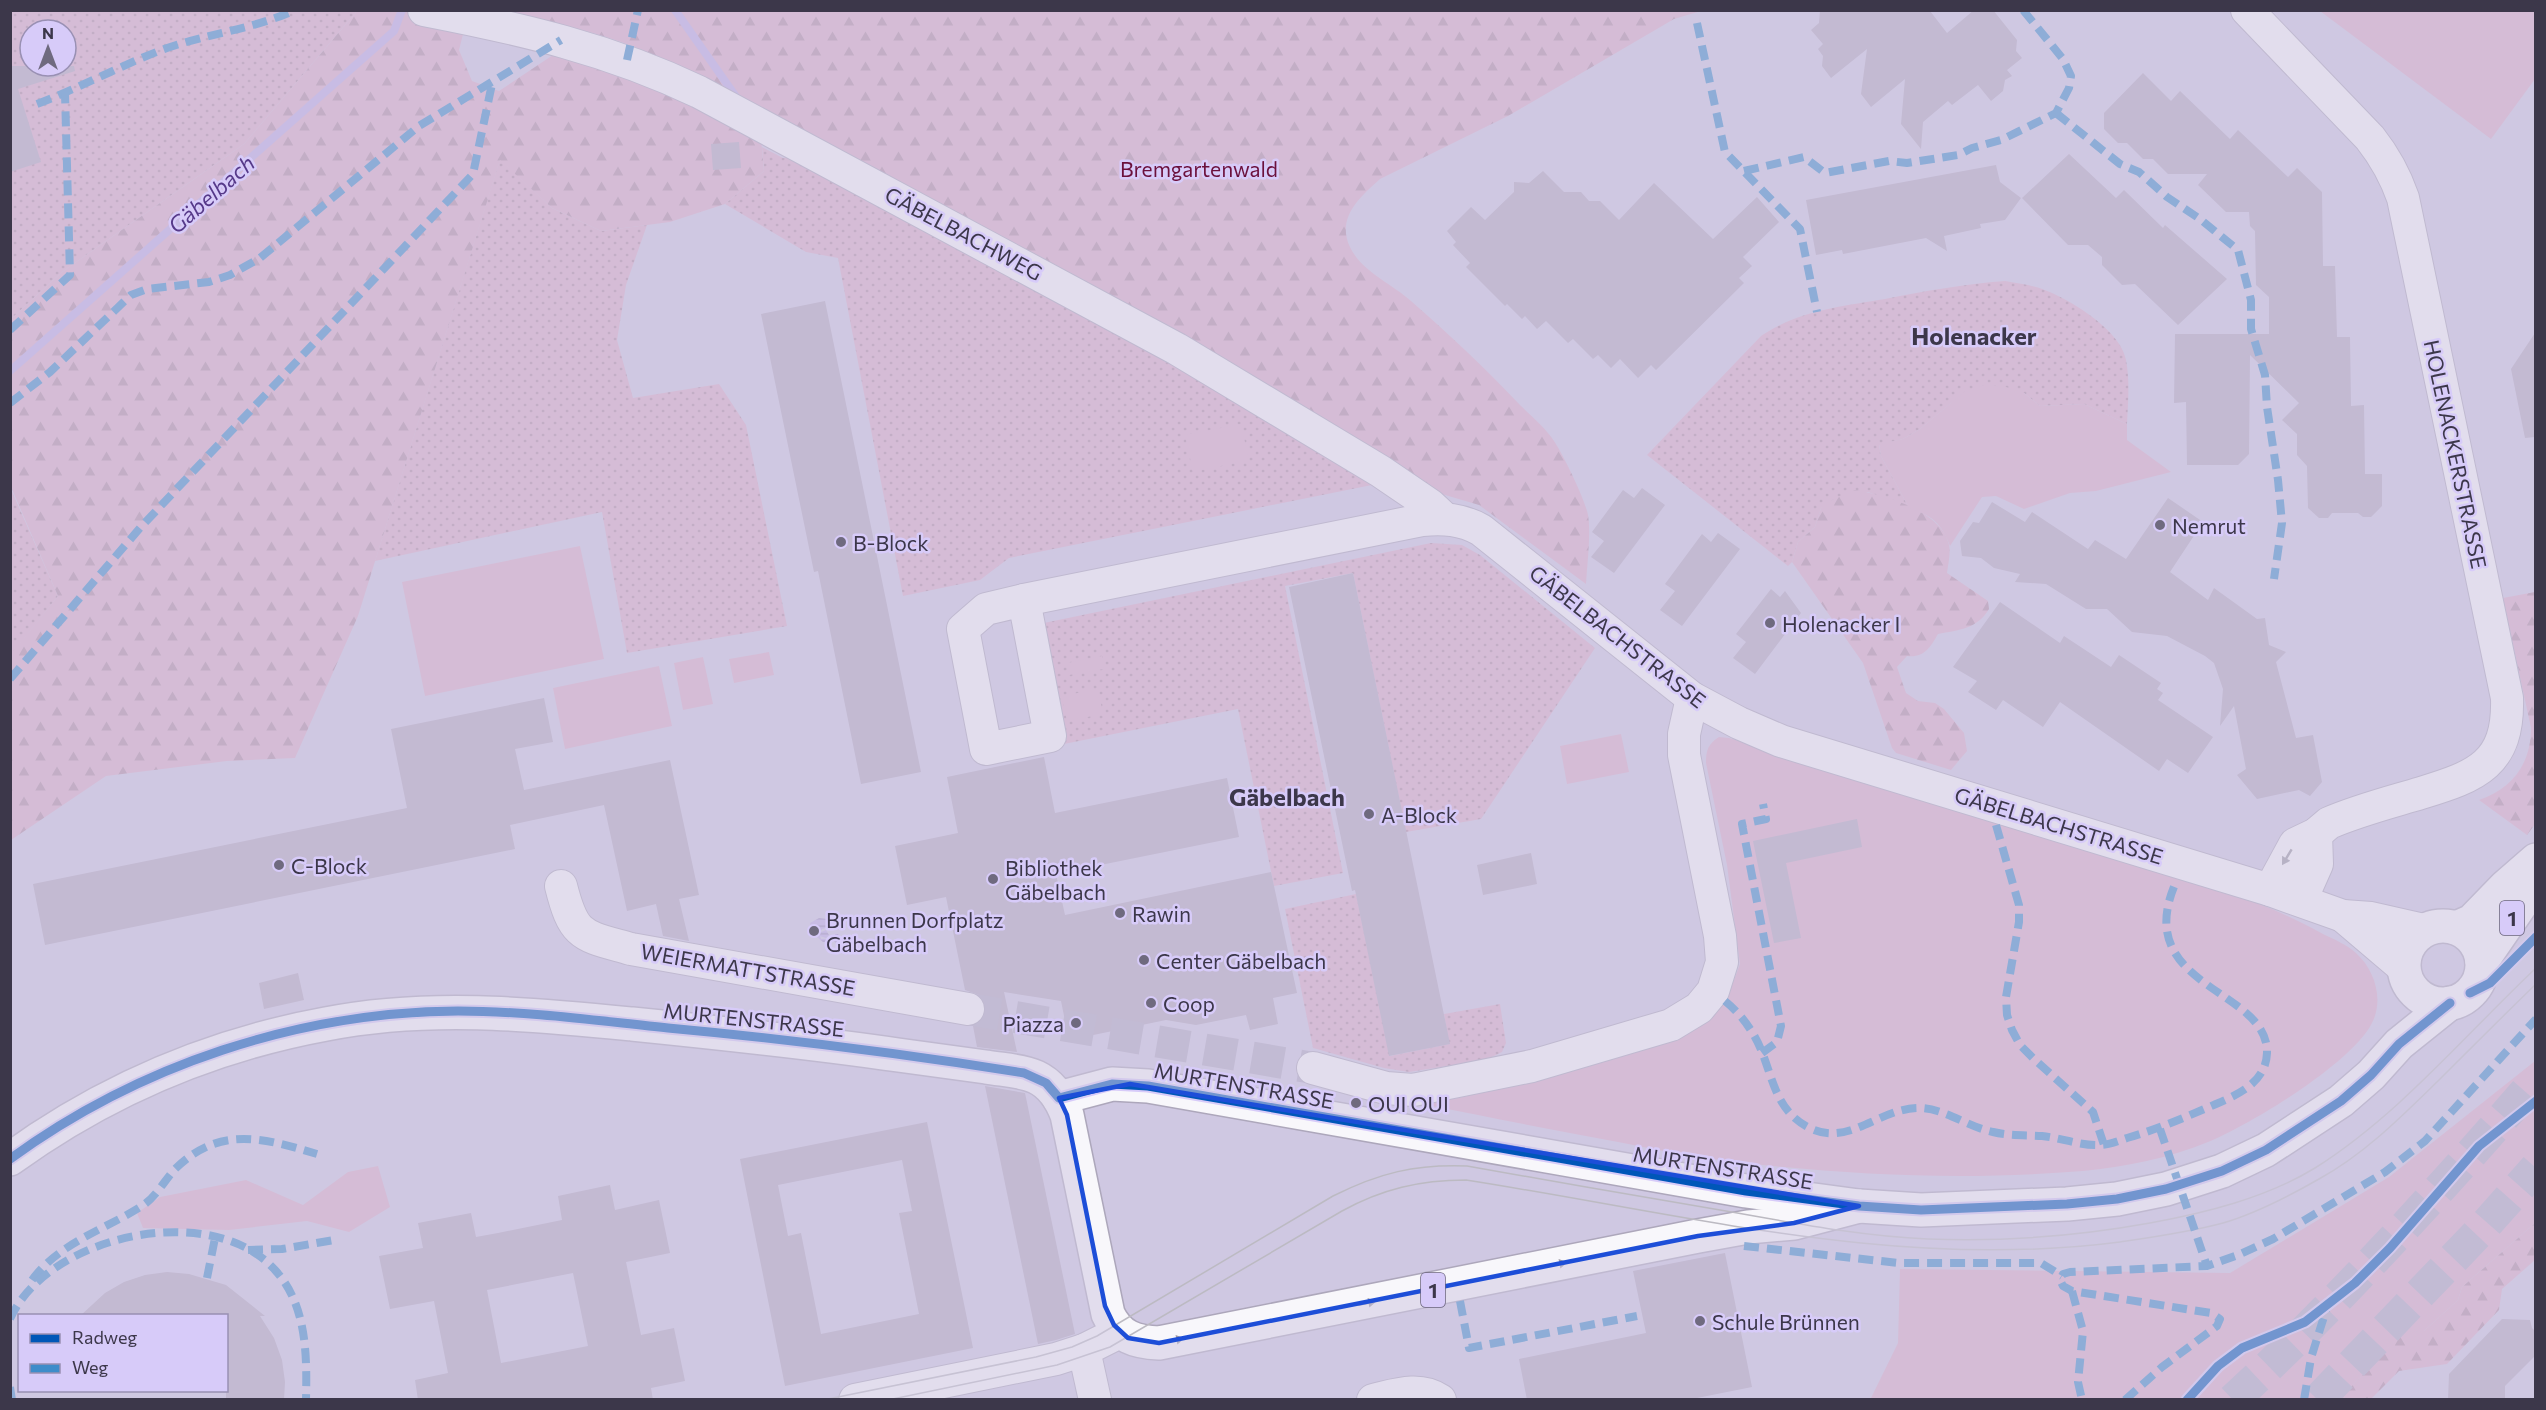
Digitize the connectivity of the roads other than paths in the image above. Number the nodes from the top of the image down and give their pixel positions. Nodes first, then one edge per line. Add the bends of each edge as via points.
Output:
1 (2247, 10) edge
2 (437, 13) edge
3 (1444, 519) junction
4 (1024, 600) junction
5 (1692, 698) junction
6 (2316, 834) junction
7 (2535, 860) edge
8 (2535, 870) edge
9 (561, 886) dead end
10 (2270, 890) junction
11 (2301, 900) junction
12 (2343, 916) junction
13 (2440, 929) junction
14 (2482, 961) junction
15 (2404, 972) junction
16 (2450, 1004) junction
17 (968, 1008) tunnel mouth
18 (2398, 1044) junction
19 (1312, 1068) tunnel mouth
20 (1059, 1098) junction
21 (10, 1159) edge
22 (1858, 1206) junction
23 (1120, 1332) junction
24 (1084, 1350) junction
25 (855, 1400) edge
26 (1095, 1400) edge
27 (1373, 1400) edge
28 (1440, 1400) edge

1 - 6 street, HOLENACKERSTRASSE via 2370,138 2396,178 2507,698 2508,720 2500,744 2475,774 2338,819
2 - 3 street, GÄBELBACHWEG via 601,51 708,96 1177,349 1380,471
3 - 4 street, GÄBELBACHSTRASSE via 1422,520
3 - 5 street, GÄBELBACHSTRASSE via 1481,530
4 - 4 street, GÄBELBACHSTRASSE via 986,609 963,629 987,749 1050,736
5 - 10 street, GÄBELBACHSTRASSE via 1781,741
5 - 19 street via 1684,755 1722,948 1720,974 1704,1004 1671,1025 1560,1058 1413,1090 1386,1088
6 -> 10 street, HOLENACKERSTRASSE via 2295,844
6 - 11 street via 2317,864
7 - 13 main road, 1 via 2472,921
8 - 14 main road, 1 via 2524,900
9 - 17 street, WEIERMATTSTRASSE via 570,918 578,928 601,940 632,949
10 - 11 street, GÄBELBACHSTRASSE
11 - 12 street, GÄBELBACHSTRASSE
12 - 13 street, GÄBELBACHSTRASSE
12 - 15 street, GÄBELBACHSTRASSE
13 - 14 main road via 2473,940
13 - 15 main road via 2408,945
14 - 16 main road via 2481,973 2470,993
15 - 16 main road via 2417,995 2427,1001
15 - 18 main road
16 - 18 main road, MURTENSTRASSE / 1
18 - 22 main road, MURTENSTRASSE / 1 via 2371,1075 2300,1130 2222,1171 2166,1189 2118,1199 1993,1209
20 - 21 main road, MURTENSTRASSE via 1046,1083 1024,1073 797,1040 522,1014 405,1014 290,1031 196,1060 120,1092
20 - 22 main road, MURTENSTRASSE / 1 via 1112,1084 1148,1086 1746,1191
20 - 23 main road via 1066,1115 1105,1306
23 -> 22 main road, MURTENSTRASSE / 1 via 1135,1341 1160,1343 1708,1234 1794,1223
23 - 24 street
24 - 25 street
24 - 26 street
27 - 28 street via 1415,1392

